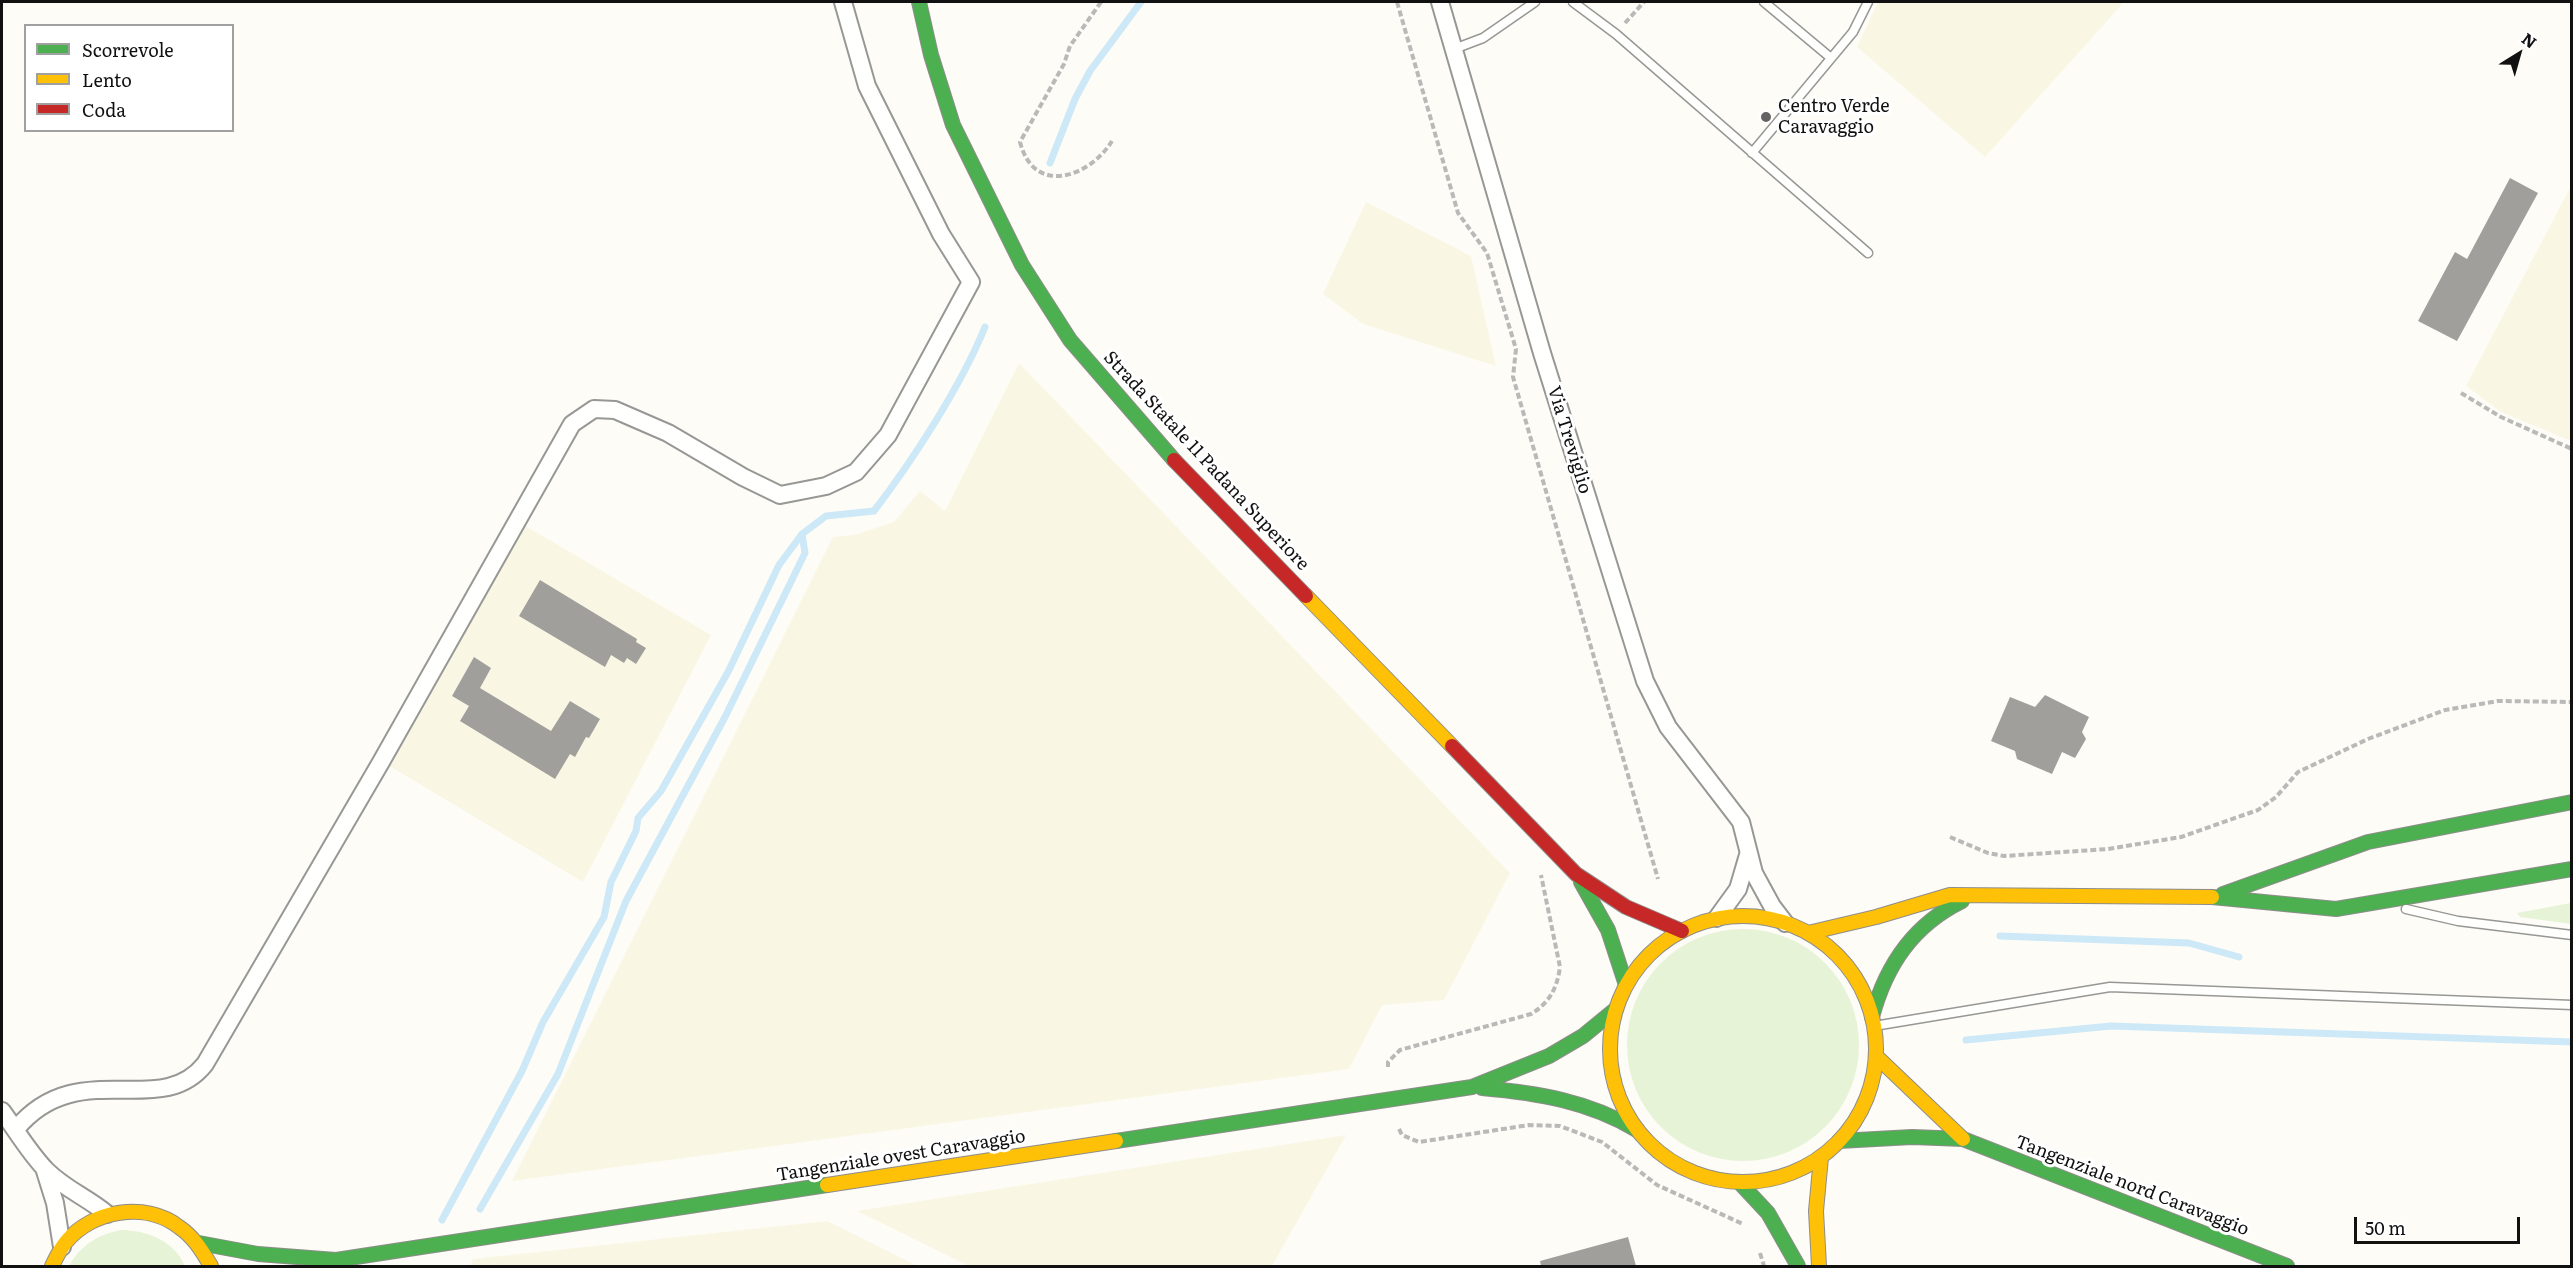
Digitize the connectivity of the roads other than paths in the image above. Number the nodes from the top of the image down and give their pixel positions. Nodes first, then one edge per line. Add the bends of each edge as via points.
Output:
1 (843, 2) edge
2 (919, 2) edge
3 (1442, 2) edge
4 (1535, 2) edge
5 (1573, 2) edge
6 (1764, 2) edge
7 (1868, 2) edge
8 (1454, 49) junction
9 (1831, 58) junction
10 (1752, 153) junction
11 (1868, 254) dead end
12 (2571, 802) edge
13 (1748, 854) junction
14 (2571, 869) edge
15 (1576, 874) junction
16 (1976, 895) junction
17 (2213, 897) junction
18 (2380, 902) junction
19 (1717, 918) junction
20 (1785, 923) junction
21 (1682, 931) junction
22 (1808, 933) junction
23 (2571, 935) edge
24 (1626, 985) junction
25 (2571, 1005) edge
26 (1616, 1009) junction
27 (1873, 1021) junction
28 (1876, 1056) junction
29 (1472, 1087) junction
30 (2, 1111) edge
31 (16, 1129) junction
32 (1639, 1132) junction
33 (1963, 1139) junction
34 (1839, 1141) junction
35 (1821, 1157) junction
36 (45, 1170) junction
37 (1740, 1183) junction
38 (107, 1214) junction
39 (199, 1243) junction
40 (62, 1247) junction
41 (336, 1260) junction
42 (52, 1266) edge
43 (212, 1266) edge
44 (319, 1266) edge
45 (1798, 1266) edge
46 (1819, 1266) edge
47 (2287, 1266) edge

1 - 31 street via 867,86 941,234 970,282 888,435 856,472 826,486 780,495 668,433 615,410 594,409 572,424 381,762 199,1071 185,1083 159,1089 65,1094 32,1110
2 - 15 main road, Strada Statale 11 Padana Superiore via 953,125 1022,265 1070,340 1173,459
3 - 8 street, Via Treviglio
4 - 8 lane via 1483,38
5 - 10 lane via 1602,22
6 - 9 lane
7 - 9 lane via 1853,33
8 - 13 street, Via Treviglio via 1542,353 1645,681 1668,727 1733,808 1747,838
9 - 10 lane
10 - 11 lane
12 - 17 main road via 2368,842
13 - 19 street, Via Treviglio via 1738,889
13 - 20 street, Via Treviglio via 1762,890
14 - 18 main road
15 - 21 main road, Strada Statale 11 Padana Superiore via 1623,906 1653,922
15 - 24 main road, Strada Statale 11 Padana Superiore via 1608,930
16 - 17 main road
16 - 22 main road via 1932,899
16 - 27 main road via 1936,915 1904,946 1883,979
17 - 18 main road via 2336,909
18 - 23 lane via 2458,921
19 - 20 main road via 1751,916
19 - 21 main road
20 - 22 main road
21 - 24 main road via 1644,959
22 - 27 main road via 1848,968
24 - 26 main road
25 - 27 lane via 2110,987
26 - 29 main road, Tangenziale ovest Caravaggio via 1587,1035 1555,1054
26 - 32 main road via 1611,1028 1611,1065 1620,1101
27 - 28 main road
28 - 33 main road, Tangenziale nord Caravaggio
28 - 34 main road via 1869,1093
29 - 32 main road, Tangenziale ovest Caravaggio via 1569,1099 1597,1108
29 - 41 main road, Tangenziale ovest Caravaggio
30 - 31 street
31 - 36 street
32 - 37 main road via 1680,1166 1718,1180
33 - 34 main road, Tangenziale nord Caravaggio
33 - 47 main road, Tangenziale nord Caravaggio
34 - 35 main road
35 - 37 main road via 1787,1174
35 - 46 main road via 1816,1211
36 - 38 street
36 - 40 street
37 - 45 main road via 1768,1213
38 - 39 main road via 152,1213 178,1224
38 - 40 main road via 80,1228
39 - 41 main road, Tangenziale ovest Caravaggio via 267,1256
39 - 43 main road
40 - 42 main road
41 - 44 main road, Tangenziale ovest Caravaggio

